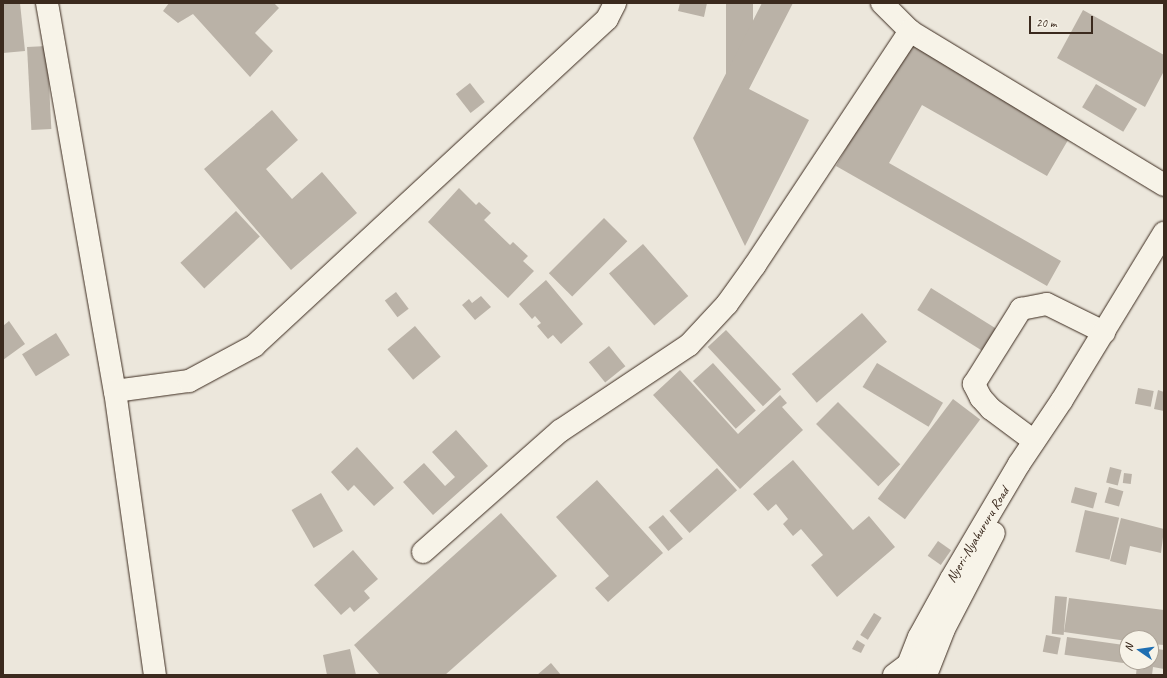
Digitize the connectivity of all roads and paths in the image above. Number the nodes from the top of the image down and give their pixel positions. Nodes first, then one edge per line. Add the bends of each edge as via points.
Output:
1 (46, 3) edge
2 (615, 3) edge
3 (882, 3) edge
4 (910, 31) junction
5 (1164, 185) edge
6 (1164, 233) edge
7 (1104, 332) junction
8 (115, 391) junction
9 (1062, 400) junction
10 (1034, 441) junction
11 (423, 552) dead end
12 (901, 672) edge
13 (155, 675) edge
14 (926, 675) edge

1 - 8 street
2 - 8 street via 607,18 254,346 189,381
3 - 4 street
4 - 5 street
4 - 11 street via 756,265 711,322 689,345 560,431
6 - 7 street, Nyeri-Nyahururu Road
7 - 9 street, Nyeri-Nyahururu Road
7 - 10 street via 1047,304 1021,310 1017,316 974,384 981,398 991,409
8 - 13 street
9 - 10 street, Nyeri-Nyahururu Road
9 - 14 street, Nyeri-Nyahururu Road via 944,629
10 - 12 street, Nyeri-Nyahururu Road via 951,579

